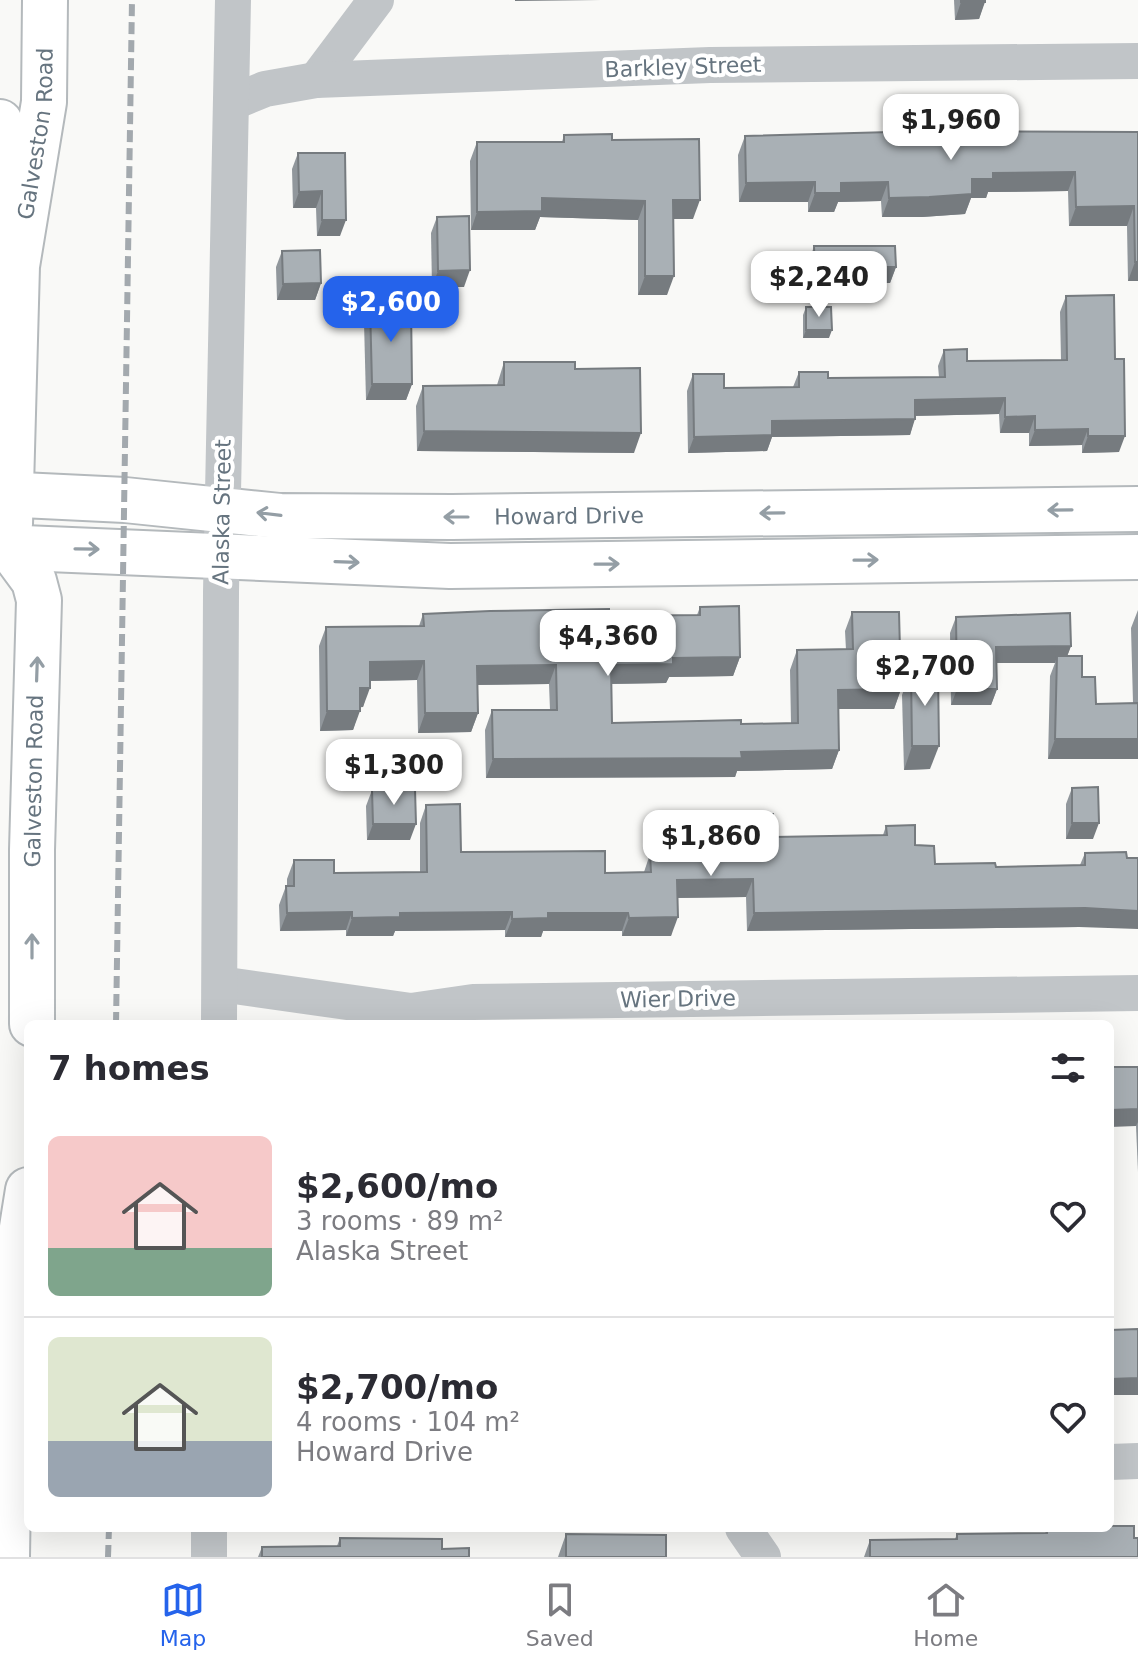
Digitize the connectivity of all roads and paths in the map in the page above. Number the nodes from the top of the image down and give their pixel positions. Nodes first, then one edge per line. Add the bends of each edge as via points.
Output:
1 (45, 0) edge
2 (233, 0) edge
3 (376, 0) edge
4 (1138, 61) edge
5 (316, 80) junction
6 (231, 103) junction
7 (0, 122) edge
8 (17, 266) junction
9 (5, 494) edge
10 (223, 509) junction
11 (1138, 509) edge
12 (998, 511) junction
13 (3, 556) edge
14 (221, 557) junction
15 (1138, 557) edge
16 (999, 559) junction
17 (220, 984) junction
18 (1138, 993) edge
19 (21, 1016) edge
20 (415, 1018) edge
21 (219, 1020) edge
22 (24, 1215) edge
23 (0, 1218) edge
24 (11, 1296) junction
25 (1138, 1461) edge
26 (1114, 1462) edge
27 (209, 1532) edge
28 (746, 1532) edge
29 (7, 1557) edge
30 (209, 1557) edge
31 (763, 1557) edge

1 - 8 main road, Galveston Road via 44,102
2 - 6 street, Alaska Street
3 - 5 street
4 - 5 street, Barkley Street via 710,65
5 - 6 street, Barkley Street via 265,89
6 - 10 street, Alaska Street
7 - 8 main road, Galveston Road
8 - 9 main road, Galveston Road
9 - 10 main road, Howard Drive
9 - 13 main road, Galveston Road
12 -> 10 main road, Howard Drive via 452,517 280,516
10 - 14 street, Alaska Street
11 -> 12 main road, Howard Drive
12 - 16 main road
13 -> 14 main road
19 -> 13 main road, Galveston Road via 39,600 34,581
14 -> 16 main road via 450,566
14 - 17 street, Alaska Street
15 - 16 main road
17 - 20 street, Wier Drive
17 - 21 street, Alaska Street
18 - 20 street, Wier Drive via 473,1002
22 - 24 main road
23 - 24 main road
24 - 29 main road
25 - 26 street
27 - 30 street
28 - 31 street

